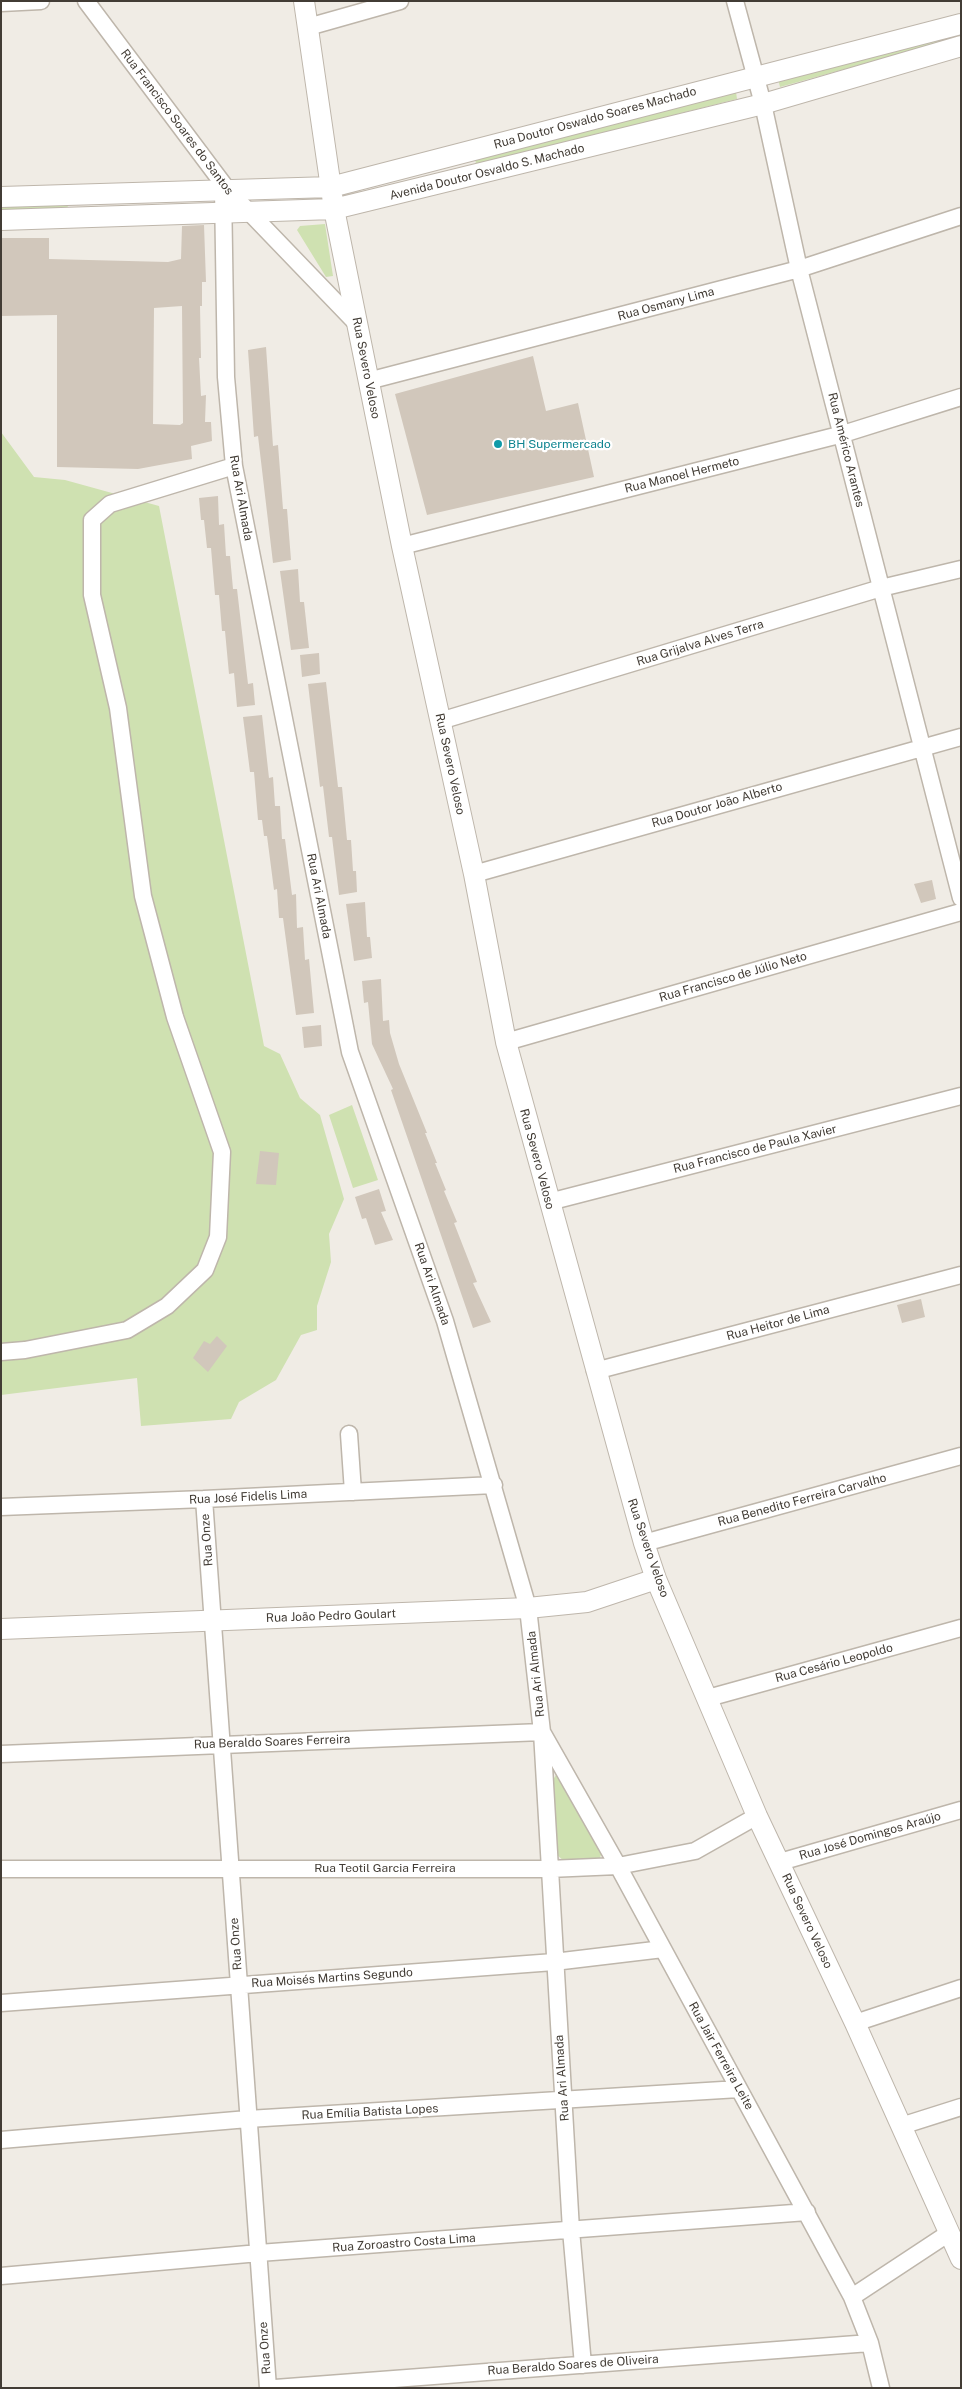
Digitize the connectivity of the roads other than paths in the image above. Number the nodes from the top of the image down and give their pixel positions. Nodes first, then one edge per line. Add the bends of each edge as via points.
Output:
1 (41, 1) edge
2 (86, 1) edge
3 (304, 1) edge
4 (400, 1) edge
5 (735, 1) edge
6 (1, 3) edge
7 (961, 24) edge
8 (308, 27) junction
9 (961, 46) edge
10 (756, 76) junction
11 (763, 104) junction
12 (331, 187) junction
13 (225, 189) junction
14 (1, 197) edge
15 (334, 209) junction
16 (249, 211) junction
17 (224, 212) junction
18 (961, 216) edge
19 (1, 220) edge
20 (799, 269) junction
21 (357, 324) junction
22 (368, 381) junction
23 (961, 397) edge
24 (843, 434) junction
25 (234, 466) junction
26 (402, 546) junction
27 (961, 569) edge
28 (882, 588) junction
29 (440, 721) junction
30 (961, 737) edge
31 (923, 747) junction
32 (474, 874) junction
33 (961, 898) edge
34 (961, 912) edge
35 (506, 1042) junction
36 (961, 1096) edge
37 (549, 1202) junction
38 (961, 1276) edge
39 (1, 1352) edge
40 (595, 1371) junction
41 (349, 1434) dead end
42 (961, 1456) edge
43 (494, 1485) junction
44 (353, 1492) junction
45 (204, 1500) junction
46 (1, 1507) edge
47 (644, 1543) junction
48 (656, 1579) junction
49 (528, 1608) junction
50 (213, 1621) junction
51 (961, 1628) edge
52 (1, 1629) edge
53 (708, 1698) junction
54 (542, 1732) junction
55 (222, 1744) junction
56 (1, 1754) edge
57 (961, 1810) edge
58 (757, 1816) junction
59 (780, 1862) junction
60 (618, 1866) junction
61 (230, 1868) junction
62 (1, 1869) edge
63 (549, 1869) junction
64 (663, 1949) junction
65 (554, 1962) junction
66 (239, 1985) junction
67 (961, 1988) edge
68 (1, 2003) edge
69 (855, 2023) junction
70 (739, 2089) junction
71 (563, 2101) junction
72 (961, 2107) edge
73 (248, 2119) junction
74 (901, 2126) junction
75 (1, 2140) edge
76 (807, 2212) junction
77 (571, 2230) junction
78 (955, 2231) edge
79 (259, 2254) junction
80 (961, 2259) edge
81 (1, 2276) edge
82 (852, 2297) junction
83 (870, 2343) junction
84 (584, 2365) junction
85 (268, 2388) edge
86 (275, 2388) edge
87 (881, 2388) edge

1 - 6 street
2 - 13 street, Rua Francisco Soares do Santos
3 - 8 street, Rua Severo Veloso
4 - 8 street
5 - 10 street, Rua Américo Arantes
7 - 10 street, Rua Doutor Oswaldo Soares Machado
8 - 12 street, Rua Severo Veloso
9 - 11 street, Avenida Doutor Osvaldo S. Machado
10 - 11 street, Rua Américo Arantes
10 - 12 street, Rua Doutor Oswaldo Soares Machado
11 - 15 street, Avenida Doutor Osvaldo S. Machado
11 - 20 street, Rua Américo Arantes
12 - 13 street, Rua Doutor Oswaldo Soares Machado
12 - 15 street, Rua Severo Veloso
13 - 14 street
13 - 16 street, Rua Francisco Soares do Santos
13 - 17 street, Rua Ari Almada
15 - 16 street, Avenida Doutor Osvaldo S. Machado
15 - 21 street, Rua Severo Veloso
16 - 17 street, Avenida Doutor Osvaldo S. Machado
16 - 21 street, Rua Francisco Soares do Santos
17 - 19 street, Avenida Doutor Osvaldo S. Machado
17 - 25 street, Rua Ari Almada via 226,377
18 - 20 street, Rua Osmany Lima
20 - 22 street, Rua Osmany Lima
20 - 24 street, Rua Américo Arantes
21 - 22 street, Rua Severo Veloso
22 - 26 street, Rua Severo Veloso
23 - 24 street, Rua Manoel Hermeto
24 - 26 street, Rua Manoel Hermeto
24 - 28 street, Rua Américo Arantes
25 - 39 street via 110,504 92,520 92,595 118,708 143,896 175,1017 222,1152 218,1237 205,1270 167,1306 127,1330
25 - 43 street, Rua Ari Almada via 350,1052 445,1320
26 - 29 street, Rua Severo Veloso
27 - 28 street, Rua Grijalva Alves Terra
28 - 29 street, Rua Grijalva Alves Terra
28 - 31 street, Rua Américo Arantes
29 - 32 street, Rua Severo Veloso
30 - 31 street, Rua Doutor João Alberto
31 - 32 street, Rua Doutor João Alberto
31 - 33 street, Rua Américo Arantes
32 - 35 street, Rua Severo Veloso
34 - 35 street, Rua Francisco de Júlio Neto
35 - 37 street, Rua Severo Veloso
36 - 37 street, Rua Francisco de Paula Xavier
37 - 40 street, Rua Severo Veloso
38 - 40 street, Rua Heitor de Lima
40 - 47 street, Rua Severo Veloso
41 - 44 street
42 - 47 street, Rua Benedito Ferreira Carvalho
43 - 44 street, Rua José Fidelis Lima
43 - 49 street, Rua Ari Almada
44 - 45 street, Rua José Fidelis Lima
45 - 46 street, Rua José Fidelis Lima
45 - 50 street, Rua Onze
47 - 48 street, Rua Severo Veloso
48 - 49 street, Rua João Pedro Goulart via 587,1602
48 - 53 street, Rua Severo Veloso
49 - 50 street, Rua João Pedro Goulart
49 - 54 street, Rua Ari Almada
50 - 52 street, Rua João Pedro Goulart
50 - 55 street, Rua Onze
51 - 53 street, Rua Cesário Leopoldo
53 - 58 street, Rua Severo Veloso
54 - 55 street, Rua Beraldo Soares Ferreira
54 - 60 street, Rua Jair Ferreira Leite
54 - 63 street, Rua Ari Almada
55 - 56 street, Rua Beraldo Soares Ferreira
55 - 61 street, Rua Onze
57 - 59 street, Rua José Domingos Araújo
58 - 59 street, Rua Severo Veloso
58 - 60 street, Rua Teotil Garcia Ferreira via 695,1851
59 - 69 street, Rua Severo Veloso
60 - 63 street, Rua Teotil Garcia Ferreira
60 - 64 street, Rua Jair Ferreira Leite
61 - 62 street, Rua Teotil Garcia Ferreira
61 - 63 street, Rua Teotil Garcia Ferreira
61 - 66 street, Rua Onze
63 - 65 street, Rua Ari Almada
64 - 65 street, Rua Moisés Martins Segundo
64 - 70 street, Rua Jair Ferreira Leite
65 - 66 street, Rua Moisés Martins Segundo
65 - 71 street, Rua Ari Almada
66 - 68 street, Rua Moisés Martins Segundo
66 - 73 street, Rua Onze
67 - 69 street
69 - 74 street, Rua Severo Veloso
70 - 71 street, Rua Emília Batista Lopes
70 - 76 street, Rua Jair Ferreira Leite
71 - 73 street, Rua Emília Batista Lopes
71 - 77 street, Rua Ari Almada
72 - 74 street
73 - 75 street, Rua Emília Batista Lopes
73 - 79 street, Rua Onze
74 - 78 street, Rua Severo Veloso
76 - 77 street, Rua Zoroastro Costa Lima
76 - 82 street, Rua Jair Ferreira Leite
77 - 79 street, Rua Zoroastro Costa Lima
77 - 84 street, Rua Ari Almada
78 - 80 street, Rua Severo Veloso
78 - 82 street
79 - 81 street, Rua Zoroastro Costa Lima
79 - 85 street, Rua Onze
82 - 83 street, Rua Jair Ferreira Leite
83 - 84 street, Rua Beraldo Soares de Oliveira
83 - 87 street, Rua Jair Ferreira Leite
84 - 86 street, Rua Beraldo Soares de Oliveira

